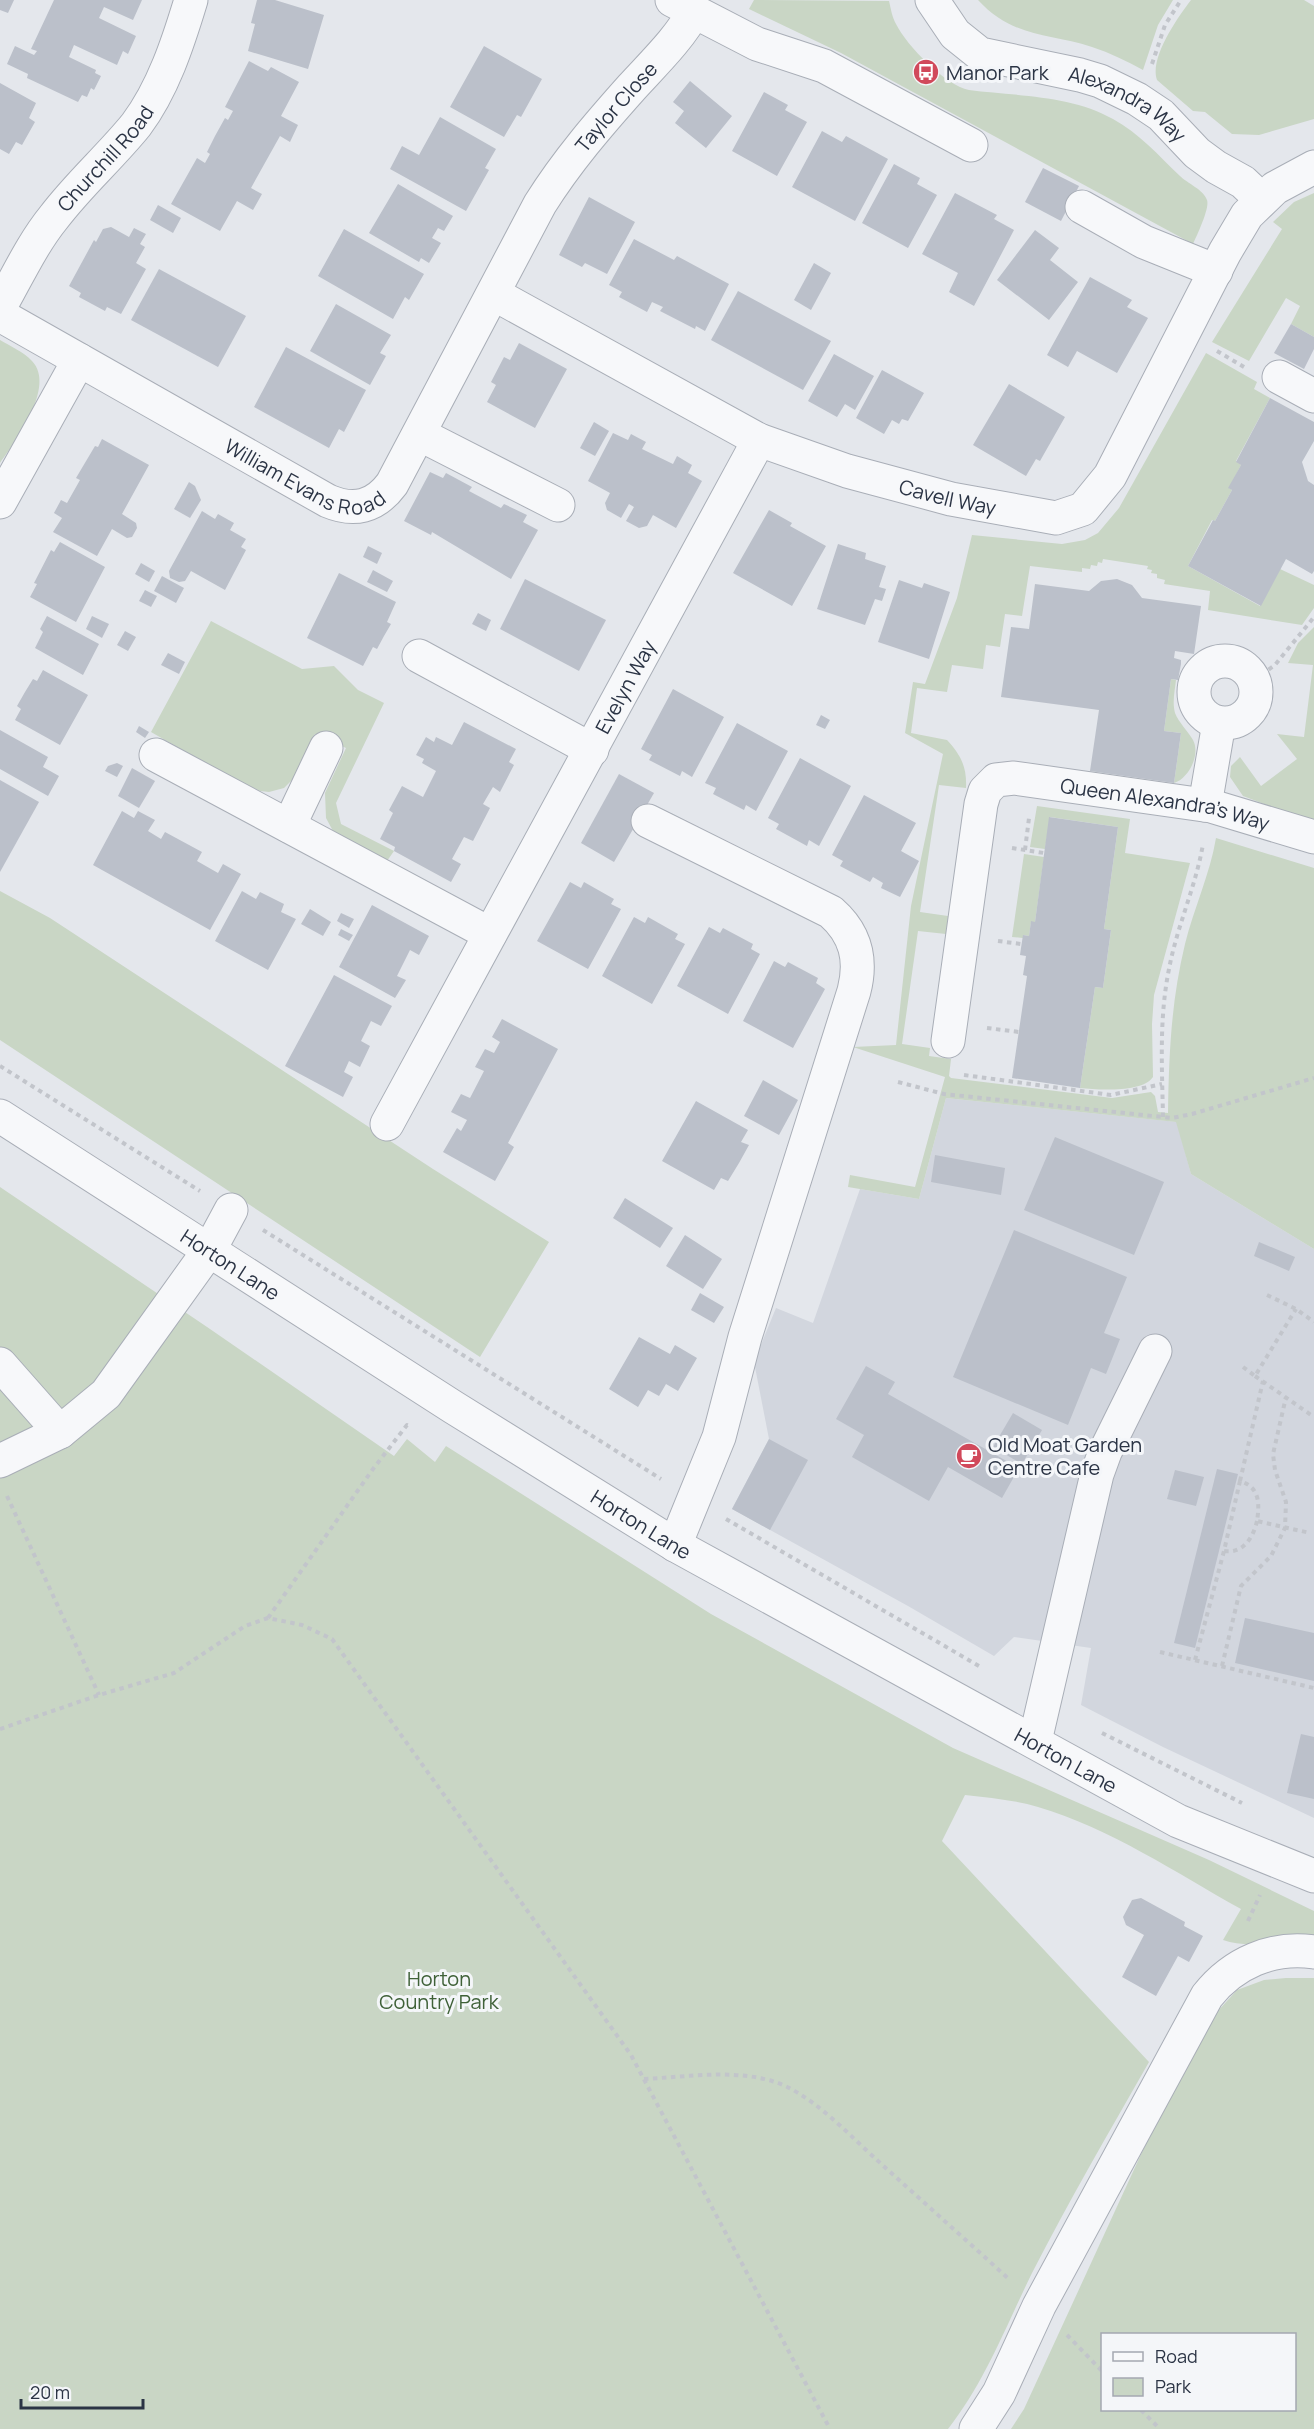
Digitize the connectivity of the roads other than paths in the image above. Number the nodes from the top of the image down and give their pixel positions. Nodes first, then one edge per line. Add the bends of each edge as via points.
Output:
1 (191, 0) edge
2 (932, 0) edge
3 (683, 6) edge
4 (971, 145) dead end
5 (1314, 167) edge
6 (1261, 199) junction
7 (540, 204) joint
8 (1083, 207) dead end
9 (1216, 271) junction
10 (494, 294) junction
11 (0, 307) edge
12 (0, 315) edge
13 (79, 360) junction
14 (1279, 377) road end
15 (1314, 396) edge
16 (419, 434) junction
17 (759, 440) junction
18 (0, 502) edge
19 (558, 505) dead end
20 (419, 656) dead end
21 (1219, 723) junction
22 (326, 748) dead end
23 (592, 750) junction
24 (156, 755) dead end
25 (1208, 806) junction
26 (648, 820) dead end
27 (289, 826) junction
28 (1314, 837) edge
29 (490, 934) junction
30 (948, 1041) road end
31 (0, 1116) edge
32 (387, 1124) dead end
33 (231, 1210) road end
34 (210, 1249) junction
35 (1155, 1351) dead end
36 (0, 1364) edge
37 (60, 1432) junction
38 (2, 1477) edge
39 (675, 1545) junction
40 (1035, 1741) junction
41 (1314, 1876) edge
42 (1314, 1952) edge
43 (976, 2429) edge

1 - 11 street, Churchill Road via 148,107 49,222
2 - 6 street, Alexandra Way via 955,34 980,54 1080,75 1137,99 1161,115 1197,153 1243,182
3 - 4 street via 757,44 824,66
3 - 7 street, Taylor Close via 650,67 581,145
5 - 6 street
6 - 9 street, Cavell Way via 1240,226
7 - 10 street, William Evans Road
8 - 9 street via 1144,242
9 - 17 street, Cavell Way via 1110,476 1083,509 1056,518 951,499 847,471
10 - 16 street, William Evans Road
10 - 17 street, Cavell Way
12 - 13 street, William Evans Road
13 - 16 street, William Evans Road via 328,501 347,507 366,506 380,498
13 - 18 street
14 - 15 street
16 - 19 street
17 - 23 street, Evelyn Way
20 - 23 street
21 - 21 street via 1239,720 1251,711 1256,697 1254,680 1244,666 1230,661 1215,662 1195,682 1195,701 1202,714
21 - 25 street
22 - 27 street
23 - 29 street, Evelyn Way
24 - 27 street
25 - 28 street, Queen Alexandra's Way
25 - 30 street, Queen Alexandra's Way via 1014,778 996,780 982,799
26 - 39 street via 831,912 847,928 858,958 850,1006 745,1337 719,1437
27 - 29 street
29 - 32 street, Evelyn Way
31 - 34 street, Horton Lane
33 - 34 street
34 - 37 street via 106,1394
34 - 39 street, Horton Lane
35 - 40 street via 1097,1473
36 - 37 street
37 - 38 street
39 - 40 street, Horton Lane
40 - 41 street, Horton Lane via 1178,1821
42 - 43 street via 1283,1952 1239,1965 1220,1979 1207,1996 1039,2307 999,2393

